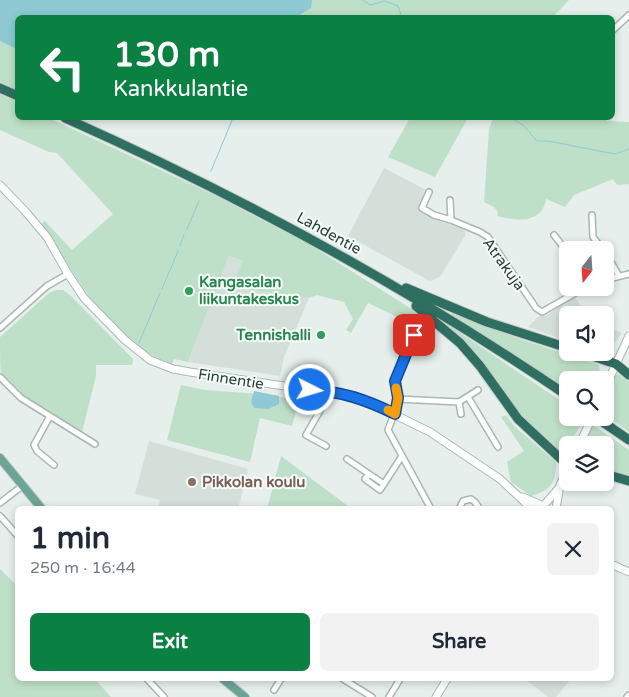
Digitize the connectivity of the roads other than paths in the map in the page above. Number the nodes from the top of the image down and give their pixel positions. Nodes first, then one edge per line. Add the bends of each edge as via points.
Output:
1 (629, 15) edge
2 (615, 28) edge
3 (0, 88) edge
4 (15, 95) edge
5 (69, 120) edge
6 (0, 185) edge
7 (429, 192) dead end
8 (450, 200) dead end
9 (592, 215) dead end
10 (451, 220) junction
11 (554, 234) dead end
12 (559, 241) edge
13 (595, 241) edge
14 (363, 268) junction
15 (614, 268) edge
16 (68, 274) junction
17 (629, 274) edge
18 (619, 276) junction
19 (614, 277) edge
20 (570, 296) edge
21 (0, 328) edge
22 (414, 335) dead end
23 (629, 336) edge
24 (559, 345) edge
25 (607, 361) edge
26 (616, 364) junction
27 (613, 371) edge
28 (629, 376) edge
29 (0, 377) edge
30 (478, 390) dead end
31 (559, 390) edge
32 (328, 391) junction
33 (468, 397) junction
34 (398, 398) junction
35 (459, 402) junction
36 (395, 414) junction
37 (461, 414) dead end
38 (50, 416) junction
39 (609, 426) edge
40 (629, 440) edge
41 (95, 444) dead end
42 (326, 446) dead end
43 (498, 447) dead end
44 (402, 456) junction
45 (559, 456) edge
46 (0, 458) edge
47 (347, 459) dead end
48 (54, 466) dead end
49 (614, 477) edge
50 (629, 481) edge
51 (22, 486) junction
52 (559, 486) edge
53 (559, 490) edge
54 (518, 494) junction
55 (0, 503) edge
56 (39, 506) edge
57 (429, 506) edge
58 (460, 506) edge
59 (478, 506) edge
60 (529, 506) edge
61 (541, 506) edge
62 (556, 506) edge
63 (0, 516) edge
64 (15, 533) edge
65 (614, 565) edge
66 (629, 572) edge
67 (149, 681) edge
68 (225, 681) edge
69 (280, 681) edge
70 (346, 681) edge
71 (399, 681) edge
72 (446, 681) edge
73 (274, 690) dead end
74 (164, 697) edge
75 (245, 697) edge
76 (372, 697) edge
77 (389, 697) edge
78 (436, 697) edge

1 - 2 street
3 - 4 highway
5 - 14 highway, Lahdentie via 198,180
6 - 16 street, Finnentie via 44,233
7 - 10 street, Atrakuja via 422,208
8 - 10 street
9 - 13 street via 592,237
10 - 20 street, Atrakuja via 488,237 536,308 542,312
11 - 12 street
14 - 24 highway via 466,314
14 - 31 highway, Lahdentie
14 - 45 highway via 454,337 480,366 518,419
15 - 18 street
16 - 21 street via 47,286
16 - 32 street, Finnentie via 99,314 150,360 197,374
17 - 18 street
18 - 19 street
22 - 34 street via 395,381
23 - 26 street
25 - 26 highway
26 - 27 street
26 - 28 highway
29 - 38 street via 21,398
30 - 33 street
32 - 36 street, Finnentie via 354,396
32 - 42 street via 306,435
33 - 35 street
33 - 43 street
34 - 35 street
34 - 36 street
35 - 37 street
36 - 44 street via 388,430
36 - 54 street, Finnentie via 430,432
38 - 41 street
38 - 48 street via 34,445
39 - 40 highway
44 - 47 street via 384,484
44 - 57 street
46 - 51 main road
49 - 50 highway
51 - 55 street
51 - 56 main road
52 - 61 street
53 - 62 street
54 - 60 street, Finnentie
54 - 61 street, Finnentie
58 - 59 street via 463,501 471,499
63 - 64 street
65 - 66 street
67 - 74 street
68 - 75 main road
69 - 73 street
70 - 76 street
71 - 77 street
72 - 78 street

